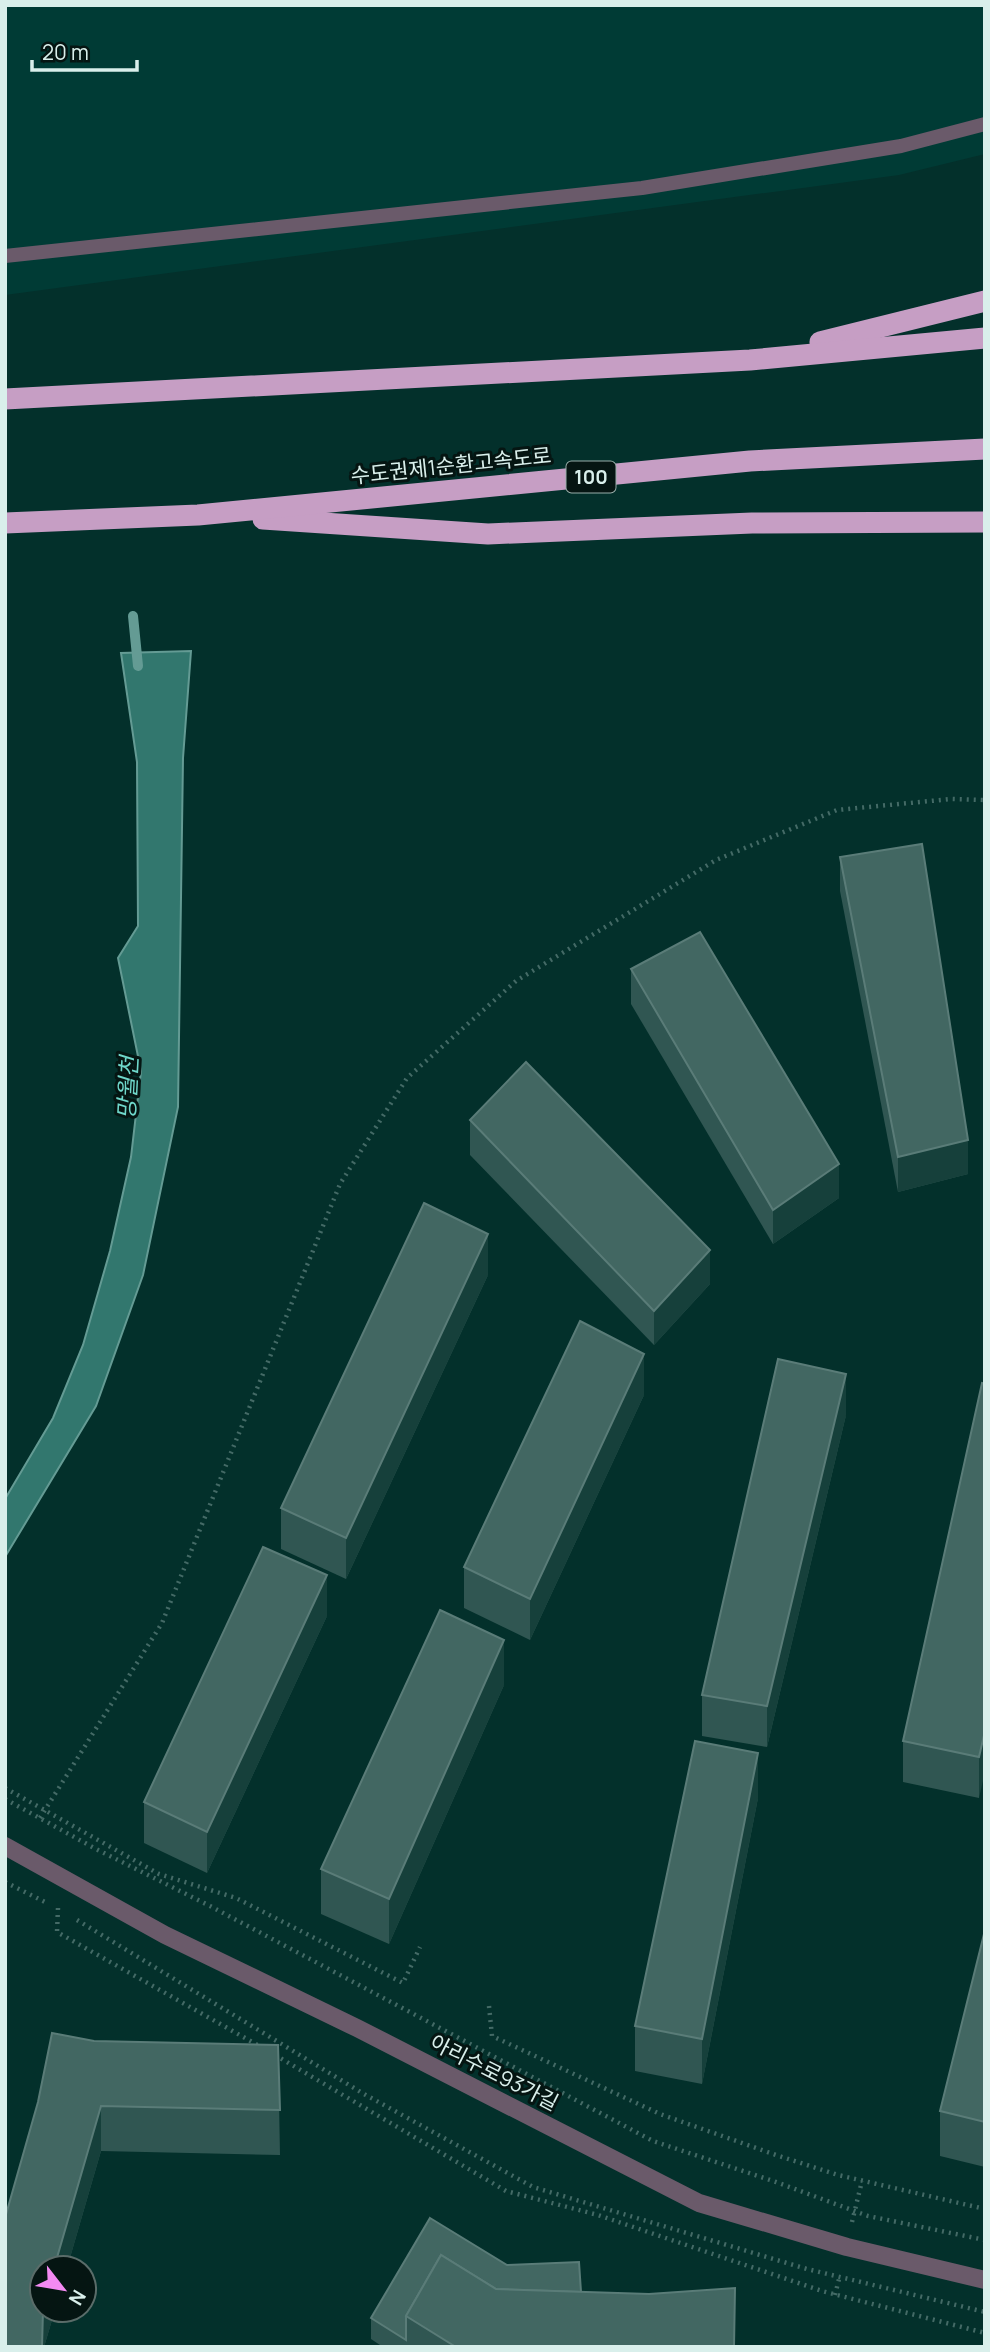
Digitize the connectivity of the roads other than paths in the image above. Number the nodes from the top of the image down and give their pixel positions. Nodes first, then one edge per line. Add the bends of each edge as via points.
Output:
1 (985, 124) edge
2 (5, 256) edge
3 (985, 302) edge
4 (985, 338) edge
5 (750, 360) junction
6 (5, 400) edge
7 (985, 449) edge
8 (198, 515) junction
9 (985, 522) edge
10 (5, 523) edge
11 (5, 1846) edge
12 (985, 2280) edge

1 - 2 lane via 901,146 642,188
3 - 5 highway
4 - 5 highway
5 - 6 highway
7 - 8 highway, 수도권제1순환고속도로 / 100 via 750,461
8 - 9 highway via 488,534 752,523
8 - 10 highway, 수도권제1순환고속도로 / 100
11 - 12 street, 아리수로93가길 via 166,1935 699,2203 846,2247

